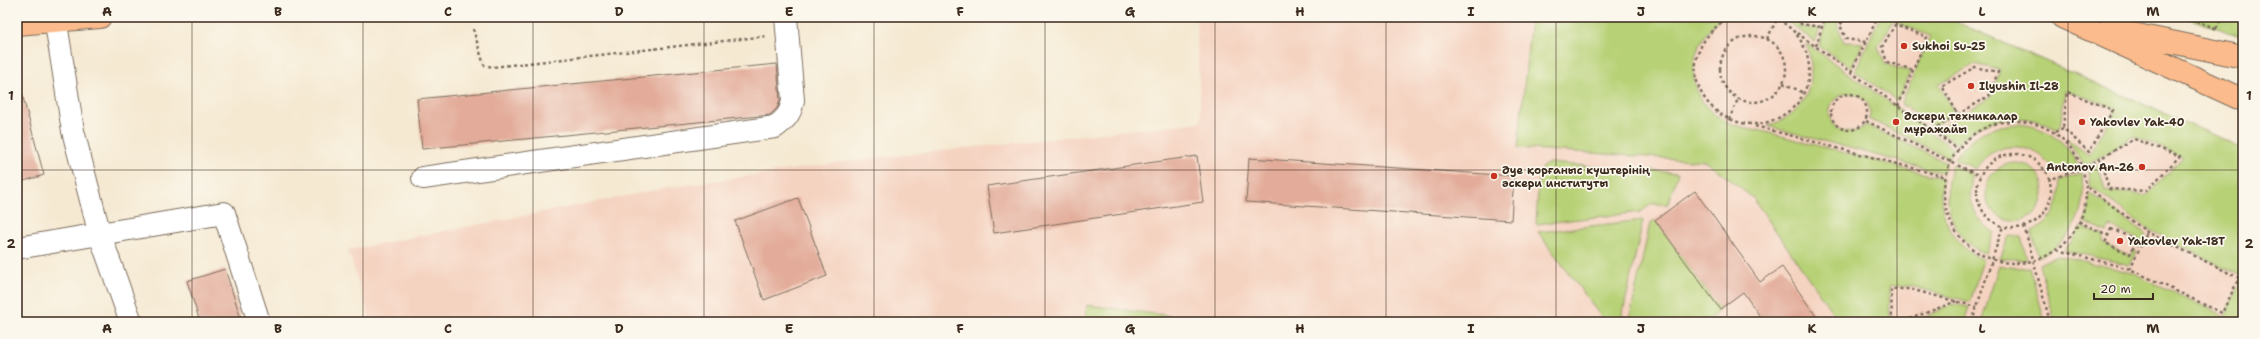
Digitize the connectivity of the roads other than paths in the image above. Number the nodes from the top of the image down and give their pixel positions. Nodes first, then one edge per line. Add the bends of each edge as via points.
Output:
1 (100, 17) edge
2 (55, 19) edge
3 (2066, 19) edge
4 (17, 24) edge
5 (786, 25) edge
6 (2243, 58) edge
7 (2220, 90) junction
8 (2243, 100) edge
9 (2243, 108) edge
10 (423, 178) dead end
11 (100, 235) junction
12 (17, 248) edge
13 (131, 322) edge
14 (259, 322) edge

1 - 2 main road
2 - 4 main road
2 - 11 street via 73,131
3 - 6 main road
3 - 7 main road
5 - 10 street via 793,100 786,119 775,128
7 - 8 main road
7 - 9 main road
11 - 12 street
11 - 13 street
11 - 14 street via 224,213

